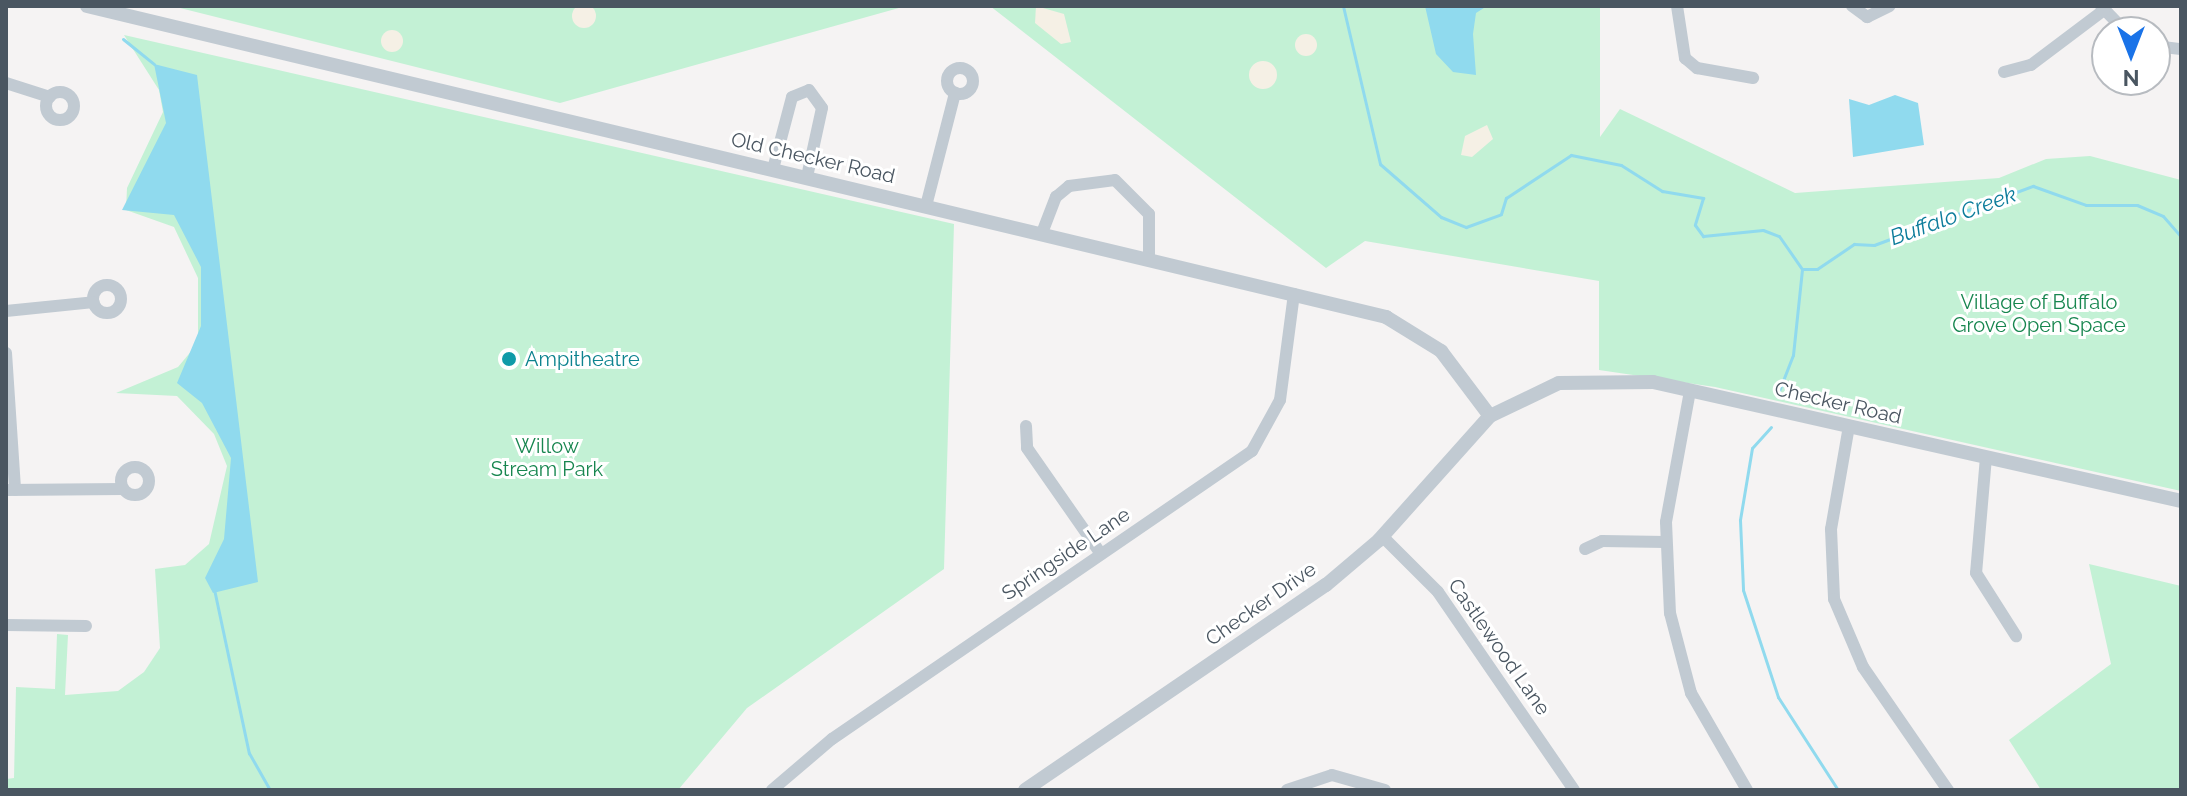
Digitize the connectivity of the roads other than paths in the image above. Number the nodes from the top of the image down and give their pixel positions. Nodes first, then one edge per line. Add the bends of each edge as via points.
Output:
1 (87, 6) edge
2 (1677, 6) edge
3 (1852, 6) edge
4 (1890, 6) edge
5 (2102, 8) edge
6 (2004, 72) dead end
7 (1753, 78) dead end
8 (6, 83) edge
9 (955, 93) dead end
10 (50, 97) dead end
11 (773, 169) junction
12 (807, 177) junction
13 (926, 206) junction
14 (1042, 233) junction
15 (1149, 260) junction
16 (1294, 294) junction
17 (94, 302) dead end
18 (6, 311) edge
19 (6, 353) edge
20 (1690, 391) junction
21 (1490, 416) junction
22 (1026, 426) dead end
23 (1849, 426) junction
24 (1986, 457) junction
25 (123, 489) dead end
26 (10, 490) edge
27 (2181, 501) edge
28 (1382, 536) junction
29 (1666, 542) junction
30 (1585, 549) dead end
31 (1101, 554) junction
32 (6, 625) edge
33 (86, 626) dead end
34 (2016, 636) dead end
35 (772, 790) edge
36 (1025, 790) edge
37 (1287, 790) edge
38 (1385, 790) edge
39 (1574, 790) edge
40 (1747, 790) edge
41 (1948, 790) edge

1 - 11 street, Old Checker Road
2 - 7 street via 1685,58 1697,68
3 - 4 street via 1867,17
5 - 6 street via 2031,65
8 - 10 street
9 - 13 street
11 - 12 street, Old Checker Road
11 - 12 street via 792,97 806,89 817,94 822,108
12 - 13 street, Old Checker Road
13 - 14 street, Old Checker Road
14 - 15 street, Old Checker Road
14 - 15 street via 1056,197 1069,186 1115,180 1149,214
15 - 16 street, Old Checker Road
16 - 21 street, Old Checker Road via 1409,327 1441,351
16 - 31 street, Springside Lane via 1269,428 1252,451
17 - 18 street
19 - 26 street
20 - 21 street, Checker Road via 1625,378 1582,379 1536,390
20 - 23 street, Checker Road
20 - 29 street
21 - 28 street, Checker Drive
22 - 31 street via 1027,448
23 - 24 street, Checker Road
23 - 41 street via 1831,529 1834,599 1863,667
24 - 27 street, Checker Road
24 - 34 street via 1976,573
25 - 26 street
28 - 36 street, Checker Drive via 1326,585
28 - 39 street, Castlewood Lane via 1438,592
29 - 30 street via 1602,541
29 - 40 street via 1670,613 1691,693
31 - 35 street, Springside Lane via 832,739
32 - 33 street
37 - 38 street via 1332,775

